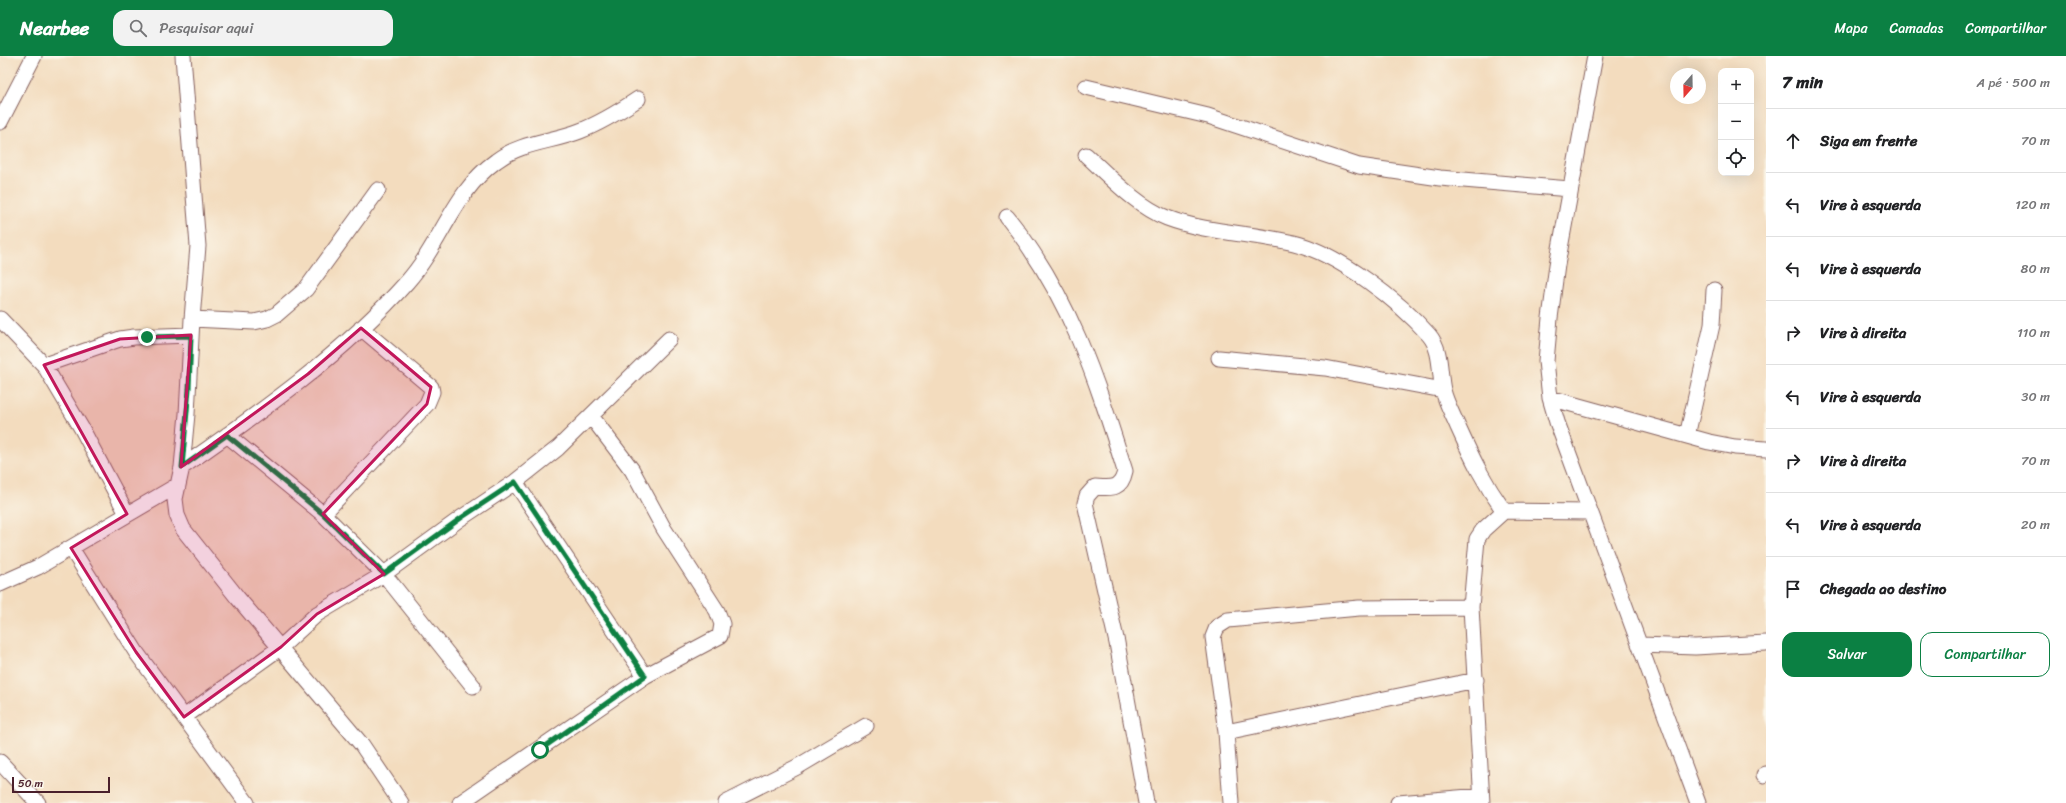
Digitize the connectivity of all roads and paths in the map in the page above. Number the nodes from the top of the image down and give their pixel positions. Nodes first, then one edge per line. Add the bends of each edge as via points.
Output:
1 (34, 56) edge
2 (183, 56) edge
3 (1596, 56) edge
4 (1086, 86) dead end
5 (638, 99) dead end
6 (0, 122) edge
7 (1086, 156) dead end
8 (1570, 189) junction
9 (378, 190) dead end
10 (1007, 217) dead end
11 (1714, 290) dead end
12 (0, 319) edge
13 (192, 319) junction
14 (361, 328) junction
15 (191, 336) junction
16 (669, 339) dead end
17 (1220, 358) dead end
18 (44, 365) junction
19 (1443, 390) junction
20 (1550, 398) junction
21 (591, 416) junction
22 (227, 435) junction
23 (1687, 436) junction
24 (1766, 449) edge
25 (182, 467) junction
26 (515, 482) junction
27 (178, 485) junction
28 (1504, 511) junction
29 (1590, 512) junction
30 (127, 514) junction
31 (323, 514) junction
32 (71, 548) junction
33 (384, 574) junction
34 (0, 584) edge
35 (1471, 607) junction
36 (1766, 643) edge
37 (1641, 645) junction
38 (281, 647) junction
39 (645, 676) junction
40 (1476, 680) junction
41 (474, 686) dead end
42 (184, 717) junction
43 (866, 726) dead end
44 (1226, 732) junction
45 (0, 762) edge
46 (1482, 800) edge
47 (38, 803) edge
48 (247, 803) edge
49 (401, 803) edge
50 (460, 803) edge
51 (726, 803) edge
52 (1146, 803) edge
53 (1231, 803) edge
54 (1398, 803) edge
55 (1698, 803) edge

1 - 6 street
2 - 13 street via 198,246
3 - 8 street
4 - 8 street via 1208,116 1359,166 1440,178
5 - 14 street via 580,131 516,148 495,161 466,190 422,264
7 - 19 street via 1147,208 1167,218 1299,244 1345,266 1400,306 1431,337 1438,355
8 - 20 street via 1557,265 1546,361
9 - 13 street via 306,289 277,314 267,320 254,322
10 - 52 street via 1048,275 1083,346 1125,471 1120,484 1095,487 1087,496 1085,503 1117,643
11 - 23 street via 1712,325
12 - 18 street
13 - 15 street
14 - 22 street via 308,374
14 - 31 street via 431,387 431,397
15 - 18 street via 120,339
15 - 25 street
16 - 21 street
17 - 19 street via 1325,368
18 - 30 street via 82,429
19 - 28 street via 1479,473
20 - 23 street
20 - 29 street
21 - 26 street via 558,448
21 - 39 street via 632,470 664,530 717,611 722,624 720,636
22 - 25 street
22 - 31 street
23 - 24 street via 1735,447
25 - 27 street
26 - 33 street
26 - 39 street
27 - 30 street
27 - 38 street via 175,499 176,514 183,529
28 - 29 street
28 - 35 street via 1477,539
29 - 37 street
30 - 32 street
31 - 33 street
32 - 34 street via 38,567
32 - 42 street via 136,652
33 - 38 street via 318,614
33 - 41 street
35 - 40 street
35 - 44 street via 1359,608 1228,620 1217,627 1213,637
36 - 37 street via 1695,647
37 - 55 street
38 - 42 street
38 - 49 street via 362,745
39 - 50 street
40 - 44 street
40 - 46 street
42 - 48 street
43 - 51 street via 797,767
44 - 53 street
45 - 47 street
46 - 54 street

